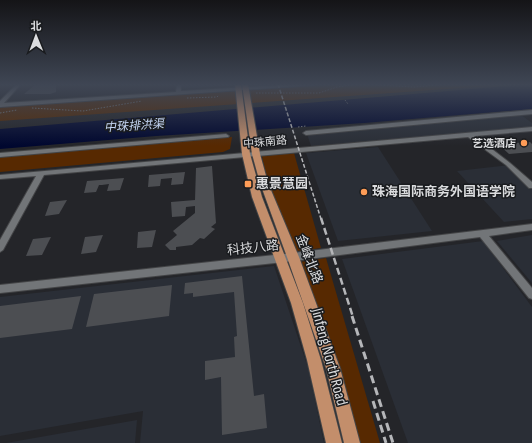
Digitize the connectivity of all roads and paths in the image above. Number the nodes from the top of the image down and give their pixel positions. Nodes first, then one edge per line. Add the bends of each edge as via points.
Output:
1 (118, 105) edge
2 (245, 105) edge
3 (247, 105) edge
4 (29, 108) dead end
5 (20, 109) dead end
6 (532, 112) edge
7 (0, 113) edge
8 (302, 126) junction
9 (298, 127) dead end
10 (305, 129) junction
11 (532, 129) edge
12 (470, 134) junction
13 (226, 136) dead end
14 (251, 154) junction
15 (0, 155) edge
16 (41, 174) junction
17 (0, 177) edge
18 (532, 186) edge
19 (532, 227) edge
20 (483, 234) junction
21 (0, 248) edge
22 (293, 257) junction
23 (279, 258) junction
24 (0, 289) edge
25 (532, 295) edge
26 (334, 443) edge
27 (352, 443) edge

1 - 4 path via 82,110
2 - 14 main road, 金峰北路 via 244,138
3 - 14 main road, 金峰北路 via 253,137
5 - 7 path
6 - 10 street
8 - 9 path
8 - 10 path
8 - 10 path
11 - 12 street, 中珠南路
12 - 14 street, 中珠南路
12 - 18 street
13 - 15 street
14 - 16 street, 中珠南路
14 - 22 main road, 金峰北路
14 - 23 main road, 金峰北路 via 257,197
16 - 17 street, 中珠南路
16 - 21 street
19 - 20 street, 科技八路
20 - 22 street, 科技八路
20 - 25 street
22 - 23 street, 科技八路
22 - 27 main road, 金峰北路 via 333,368
23 - 24 street, 科技八路
23 - 26 main road, Jinfeng North Road via 297,303 312,353

